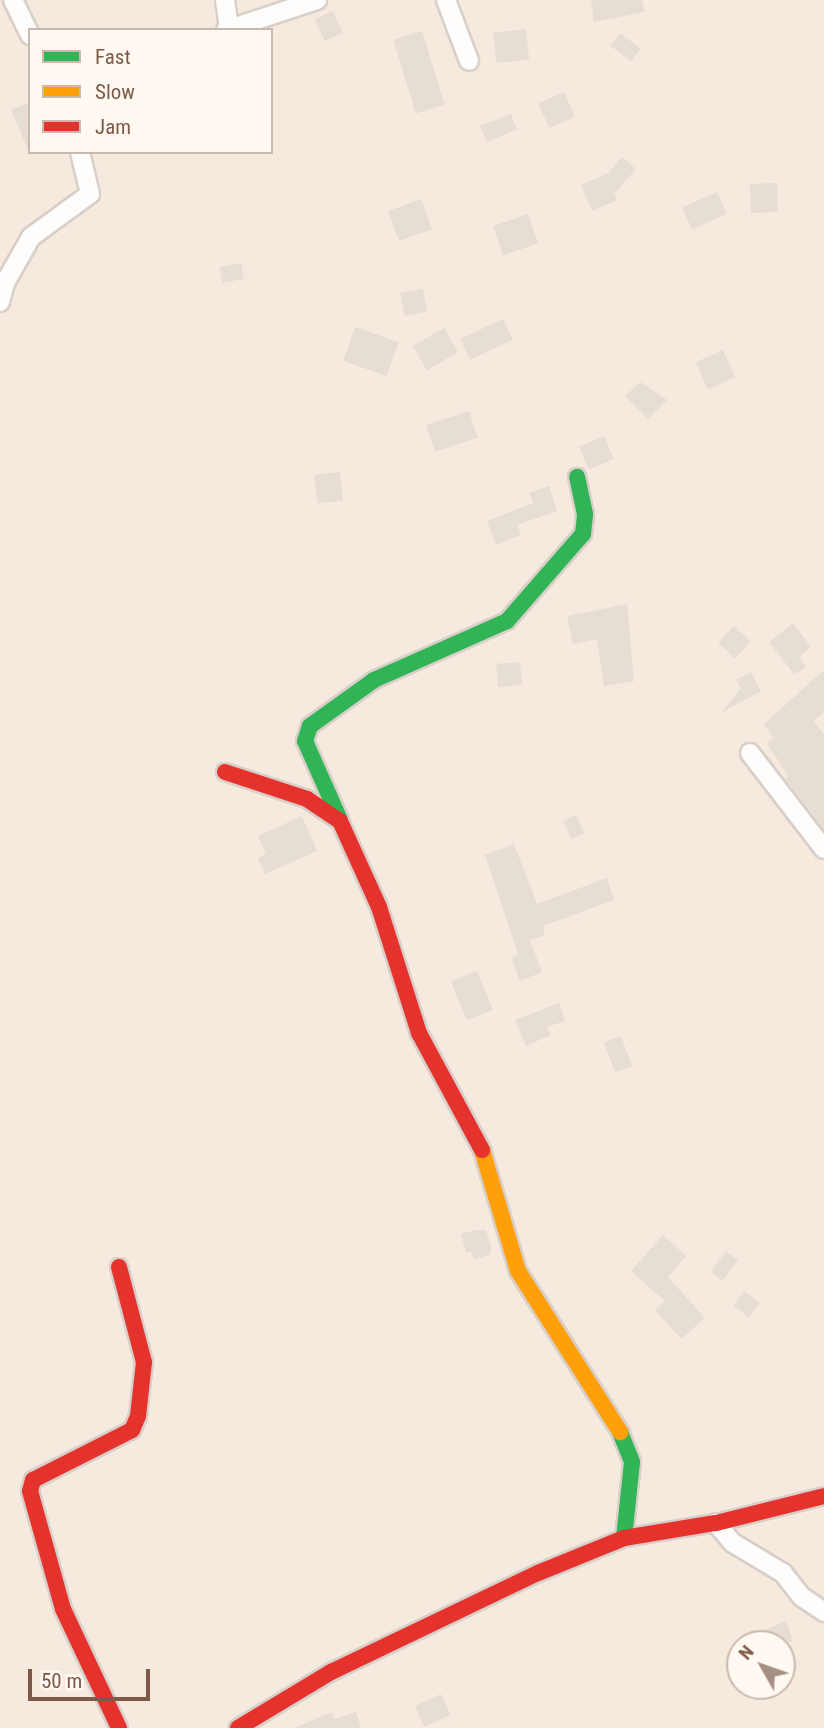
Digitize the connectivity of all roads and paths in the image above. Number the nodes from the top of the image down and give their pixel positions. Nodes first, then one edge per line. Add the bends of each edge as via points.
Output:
1 (13, 0) edge
2 (225, 0) edge
3 (317, 0) edge
4 (446, 0) edge
5 (228, 28) edge
6 (231, 28) edge
7 (28, 31) edge
8 (469, 61) dead end
9 (80, 154) edge
10 (0, 303) edge
11 (577, 477) dead end
12 (750, 753) dead end
13 (225, 772) dead end
14 (340, 821) junction
15 (824, 849) edge
16 (119, 1267) dead end
17 (824, 1496) edge
18 (716, 1523) junction
19 (624, 1538) junction
20 (824, 1612) edge
21 (119, 1728) edge
22 (238, 1728) edge

1 - 7 street
2 - 5 street
3 - 6 street
4 - 8 street
9 - 10 street via 90,194 31,237 5,283
11 - 14 street via 585,514 583,534 507,621 374,680 310,726 305,741
12 - 15 street
13 - 14 street via 307,799
14 - 19 street via 379,908 419,1032 490,1166 518,1272 617,1426 632,1462
16 - 21 street via 144,1362 138,1416 132,1430 33,1480 30,1491 63,1609
17 - 18 street
18 - 19 street
18 - 20 street via 733,1543 783,1573 802,1597
19 - 22 street via 538,1573 331,1672

